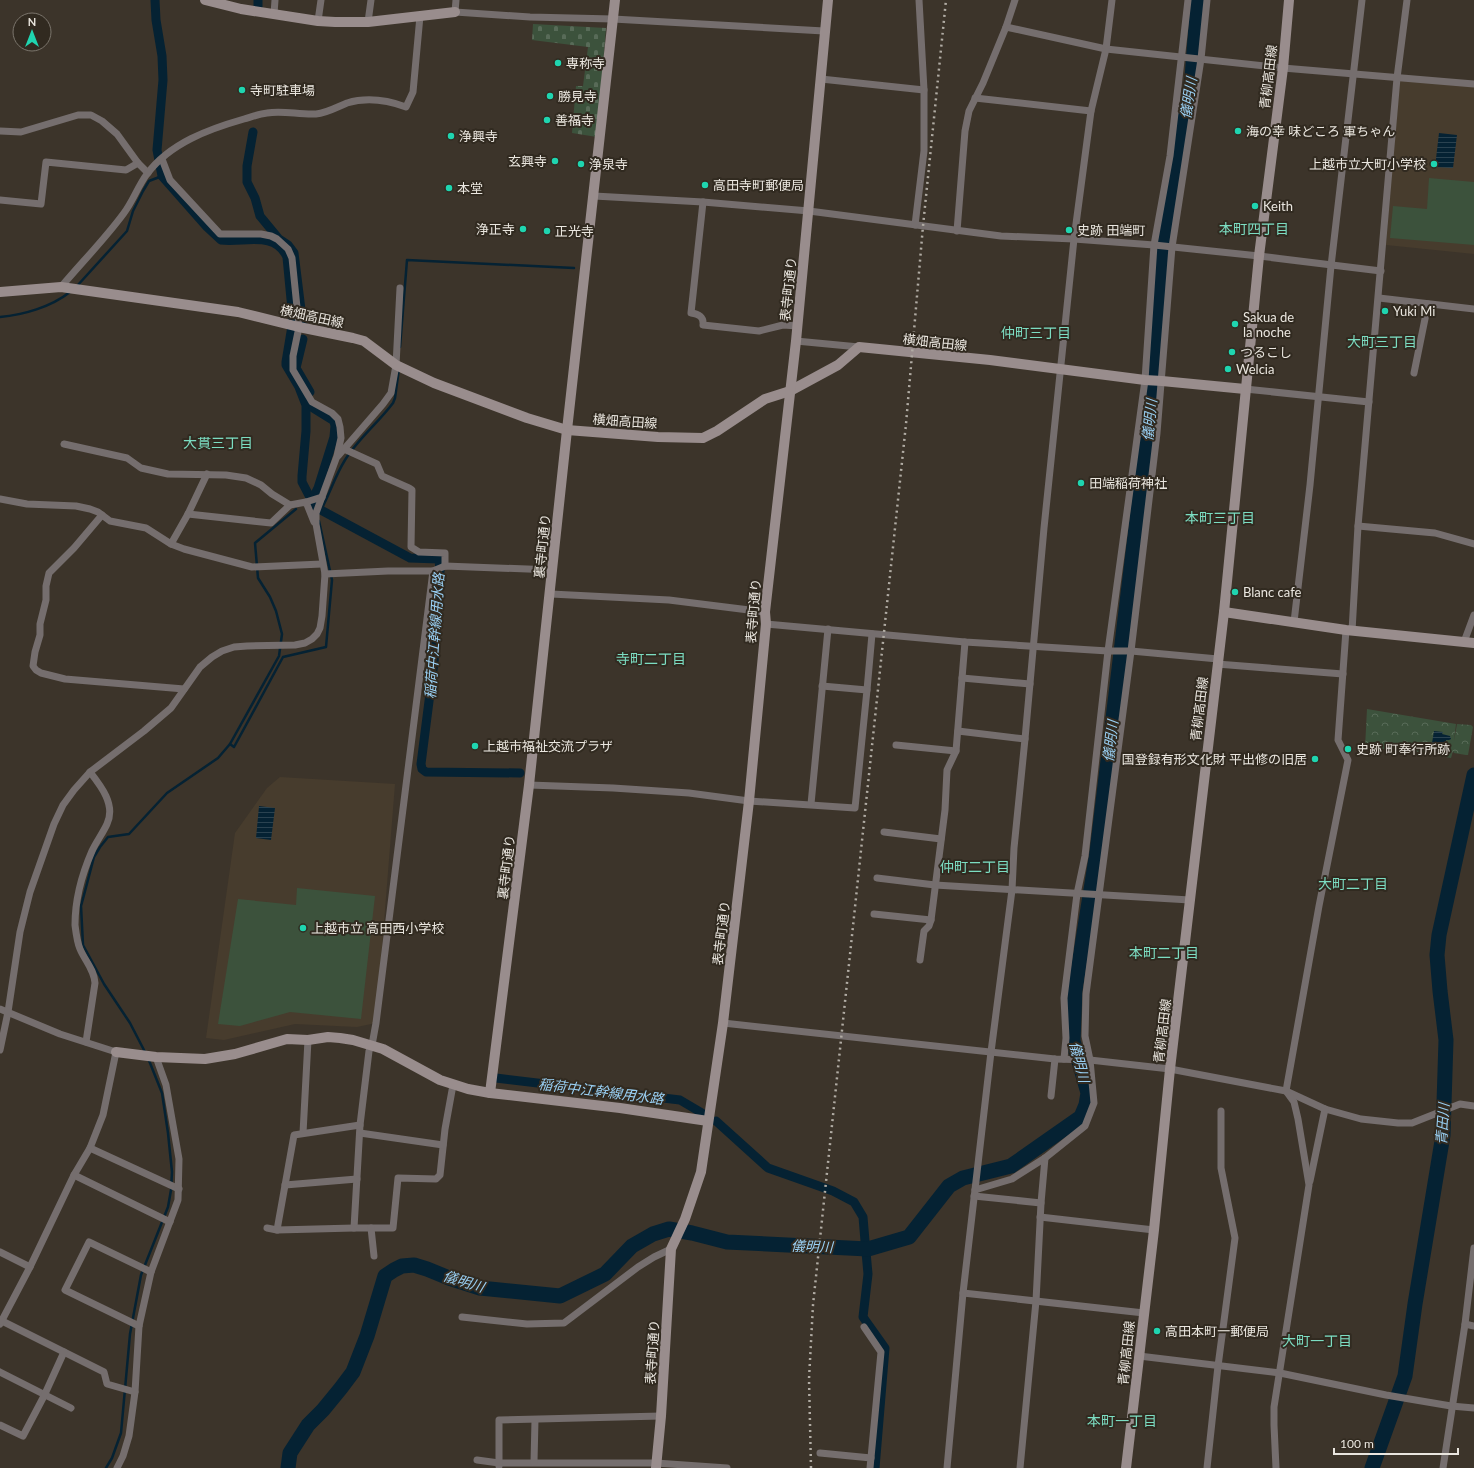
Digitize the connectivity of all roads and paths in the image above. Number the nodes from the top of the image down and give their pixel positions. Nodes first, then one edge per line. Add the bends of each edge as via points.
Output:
1 (205, 0) edge
2 (275, 0) edge
3 (321, 0) edge
4 (371, 0) edge
5 (456, 0) edge
6 (615, 0) edge
7 (828, 0) edge
8 (919, 0) edge
9 (1015, 0) edge
10 (1112, 0) edge
11 (1188, 0) edge
12 (1207, 0) edge
13 (1289, 0) edge
14 (1362, 0) edge
15 (1407, 0) edge
16 (455, 12) junction
17 (274, 14) junction
18 (420, 16) junction
19 (613, 19) junction
20 (318, 21) junction
21 (368, 22) junction
22 (1006, 27) junction
23 (824, 31) junction
24 (1106, 49) junction
25 (1184, 57) junction
26 (1200, 59) junction
27 (1283, 68) junction
28 (1353, 73) junction
29 (1398, 78) junction
30 (821, 79) junction
31 (1474, 84) edge
32 (924, 90) junction
33 (975, 98) junction
34 (1091, 111) junction
35 (0, 131) edge
36 (162, 159) junction
37 (138, 163) junction
38 (148, 173) junction
39 (594, 196) junction
40 (0, 200) edge
41 (703, 202) junction
42 (809, 211) junction
43 (915, 226) junction
44 (957, 231) junction
45 (1074, 239) junction
46 (1156, 246) junction
47 (1172, 247) junction
48 (1259, 256) junction
49 (1331, 266) junction
50 (1381, 271) junction
51 (61, 287) junction
52 (400, 288) dead end
53 (0, 292) edge
54 (1379, 298) junction
55 (1428, 304) junction
56 (1474, 309) edge
57 (798, 326) junction
58 (299, 327) junction
59 (796, 341) junction
60 (859, 347) junction
61 (396, 365) junction
62 (1060, 369) junction
63 (1414, 373) dead end
64 (1146, 380) junction
65 (1162, 381) junction
66 (1246, 389) junction
67 (790, 391) junction
68 (1319, 397) junction
69 (1369, 402) junction
70 (567, 430) junction
71 (64, 444) dead end
72 (344, 448) junction
73 (337, 456) junction
74 (207, 474) junction
75 (322, 497) junction
76 (0, 499) edge
77 (306, 502) junction
78 (290, 505) junction
79 (188, 514) junction
80 (102, 515) junction
81 (1358, 526) junction
82 (316, 528) junction
83 (171, 544) junction
84 (1474, 544) edge
85 (322, 564) junction
86 (445, 566) junction
87 (553, 570) junction
88 (433, 572) junction
89 (324, 574) junction
90 (550, 594) junction
91 (766, 612) junction
92 (1224, 612) junction
93 (1474, 615) edge
94 (1294, 622) junction
95 (766, 624) junction
96 (828, 629) junction
97 (1349, 630) junction
98 (872, 634) junction
99 (965, 642) junction
100 (1469, 643) edge
101 (1032, 646) junction
102 (1108, 651) junction
103 (1131, 651) junction
104 (1218, 661) junction
105 (1343, 674) junction
106 (962, 678) junction
107 (1030, 684) junction
108 (822, 686) junction
109 (184, 689) junction
110 (867, 690) junction
111 (958, 731) junction
112 (1025, 738) junction
113 (896, 745) dead end
114 (956, 751) junction
115 (90, 772) junction
116 (529, 785) junction
117 (750, 801) junction
118 (811, 804) junction
119 (884, 832) dead end
120 (941, 839) junction
121 (877, 878) dead end
122 (935, 884) junction
123 (1012, 890) junction
124 (1079, 894) junction
125 (1098, 895) junction
126 (1190, 900) junction
127 (874, 914) dead end
128 (931, 920) junction
129 (920, 960) dead end
130 (0, 1009) edge
131 (8, 1012) junction
132 (723, 1023) junction
133 (308, 1040) junction
134 (86, 1042) junction
135 (372, 1045) junction
136 (0, 1050) edge
137 (116, 1052) junction
138 (991, 1052) junction
139 (156, 1057) junction
140 (1055, 1059) junction
141 (1066, 1059) junction
142 (1088, 1060) junction
143 (1170, 1069) junction
144 (453, 1085) junction
145 (1286, 1091) junction
146 (490, 1093) junction
147 (1051, 1096) dead end
148 (1474, 1106) edge
149 (1325, 1109) junction
150 (1221, 1111) dead end
151 (708, 1121) junction
152 (360, 1126) junction
153 (303, 1133) junction
154 (360, 1134) junction
155 (443, 1145) junction
156 (90, 1148) junction
157 (1045, 1158) junction
158 (74, 1175) junction
159 (357, 1179) junction
160 (285, 1185) junction
161 (1309, 1185) junction
162 (179, 1189) junction
163 (975, 1193) junction
164 (1041, 1203) junction
165 (1040, 1217) junction
166 (170, 1222) junction
167 (267, 1228) dead end
168 (354, 1228) junction
169 (371, 1228) junction
170 (277, 1230) junction
171 (1154, 1230) junction
172 (1474, 1248) edge
173 (671, 1249) junction
174 (0, 1252) edge
175 (374, 1256) dead end
176 (30, 1267) junction
177 (151, 1272) junction
178 (963, 1293) junction
179 (1036, 1301) junction
180 (1144, 1313) junction
181 (462, 1318) dead end
182 (0, 1321) edge
183 (1465, 1324) junction
184 (139, 1326) junction
185 (1474, 1326) edge
186 (864, 1327) dead end
187 (64, 1352) junction
188 (1140, 1356) junction
189 (1218, 1366) junction
190 (0, 1372) edge
191 (1280, 1373) junction
192 (134, 1392) junction
193 (44, 1396) junction
194 (1451, 1406) junction
195 (71, 1408) dead end
196 (1474, 1408) edge
197 (661, 1416) junction
198 (535, 1420) junction
199 (0, 1425) edge
200 (820, 1453) dead end
201 (871, 1458) junction
202 (477, 1460) dead end
203 (534, 1462) junction
204 (576, 1465) edge
205 (499, 1466) edge
206 (656, 1466) edge
207 (117, 1468) edge
208 (727, 1468) edge
209 (870, 1468) edge
210 (947, 1468) edge
211 (1020, 1468) edge
212 (1126, 1468) edge
213 (1207, 1468) edge
214 (1276, 1468) edge
215 (1443, 1468) edge

1 - 17 street via 228,7
2 - 17 street
3 - 20 street
4 - 21 street
5 - 16 street
6 - 19 street, 裏寺町通り
7 - 23 street, 表寺町通り
8 - 32 street
9 - 22 street
10 - 24 street
11 - 25 street
12 - 26 street
13 - 27 street, 青柳高田線
14 - 28 street
15 - 29 street
16 - 18 street
16 - 19 street
17 - 20 street
18 - 21 street
18 - 36 street via 413,92 406,107 369,99 357,100 314,114 266,113 204,132
19 - 23 street
19 - 39 street, 裏寺町通り
20 - 21 street
22 - 24 street
22 - 33 street
23 - 30 street, 表寺町通り
24 - 25 street
24 - 34 street
25 - 26 street
25 - 46 street
26 - 27 street
26 - 47 street
27 - 28 street
27 - 48 street, 青柳高田線
28 - 29 street
28 - 49 street
29 - 31 street
29 - 50 street
30 - 32 street
30 - 42 street, 表寺町通り
32 - 43 street via 924,151
33 - 34 street
33 - 44 street via 965,131
34 - 45 street
35 - 37 street via 21,132 78,115 92,115 117,134
36 - 38 street
36 - 58 street via 170,180 220,234 261,234 277,239 288,249 292,258
37 - 38 street
37 - 40 street via 126,170 46,162 41,204
38 - 51 street via 126,211
39 - 41 street
39 - 70 street, 裏寺町通り
41 - 42 street
41 - 57 street via 691,313 702,316 703,325 759,331 783,325
42 - 43 street
42 - 57 street, 表寺町通り
43 - 44 street
44 - 45 street
45 - 46 street
45 - 62 street
46 - 47 street
46 - 64 street
47 - 48 street
47 - 65 street
48 - 49 street
48 - 66 street, 青柳高田線
49 - 50 street
49 - 68 street
50 - 54 street
51 - 53 street, 横畑高田線
51 - 58 street, 横畑高田線 via 238,312
52 - 61 street
54 - 55 street
54 - 69 street
55 - 56 street
55 - 63 street
57 - 59 street, 表寺町通り
58 - 61 street, 横畑高田線 via 364,341
58 - 73 street via 293,370 312,402 338,419 341,438
59 - 60 street
59 - 67 street, 表寺町通り
60 - 62 street, 横畑高田線
60 - 67 street, 横畑高田線 via 838,365
61 - 70 street, 横畑高田線 via 434,384
61 - 72 street via 390,393
62 - 64 street, 横畑高田線
62 - 101 street
64 - 65 street, 横畑高田線
64 - 102 street
65 - 66 street, 横畑高田線
65 - 103 street
66 - 68 street
66 - 92 street, 青柳高田線
67 - 70 street, 横畑高田線 via 765,400 703,438
67 - 91 street, 表寺町通り
68 - 69 street
68 - 94 street
69 - 81 street
70 - 87 street, 裏寺町通り
71 - 74 street via 127,458 141,468 168,474
72 - 73 street
72 - 86 street via 377,464 382,476 412,490 411,546 419,552 445,553
73 - 75 street
74 - 78 street via 246,478
74 - 79 street
75 - 77 street
75 - 82 street via 316,513
76 - 80 street via 27,504 76,506
77 - 78 street
77 - 82 street
78 - 79 street via 271,522
79 - 83 street
80 - 83 street via 110,521 146,528
80 - 109 street via 49,573 33,666 41,673 64,679
81 - 84 street via 1435,533
81 - 97 street
82 - 85 street
83 - 85 street via 252,567
85 - 89 street
86 - 87 street
86 - 88 street
87 - 90 street, 裏寺町通り
88 - 89 street
88 - 135 street
89 - 109 street via 320,628 312,639 296,645 234,647 222,651 200,667
90 - 91 street via 669,600
90 - 116 street, 裏寺町通り
91 - 95 street, 表寺町通り
92 - 94 street
92 - 104 street, 青柳高田線
93 - 100 street
94 - 97 street
95 - 96 street
95 - 117 street, 表寺町通り
96 - 98 street
96 - 108 street
97 - 100 street
97 - 105 street
98 - 99 street
98 - 110 street
99 - 101 street
99 - 106 street
101 - 102 street
101 - 107 street
102 - 103 street
102 - 124 street
103 - 104 street
103 - 125 street
104 - 105 street
104 - 126 street, 青柳高田線
105 - 145 street via 1338,740 1348,760
106 - 107 street
106 - 111 street
107 - 112 street
108 - 110 street
108 - 118 street
109 - 115 street via 171,708
110 - 118 street via 855,808
111 - 112 street
111 - 114 street
112 - 123 street
113 - 114 street
114 - 120 street via 947,770
115 - 131 street via 63,805 43,851 20,932
115 - 134 street via 106,794 110,814 90,857 77,906 78,942 94,974 95,982
116 - 117 street via 689,793
116 - 146 street, 裏寺町通り
117 - 118 street
117 - 132 street, 表寺町通り
119 - 120 street
120 - 122 street
121 - 122 street
122 - 123 street
122 - 128 street
123 - 124 street
123 - 138 street
124 - 125 street
124 - 141 street via 1064,998
125 - 126 street
125 - 142 street via 1086,994 1085,1036
126 - 143 street, 青柳高田線
127 - 128 street
128 - 129 street via 924,931
130 - 131 street
131 - 134 street
131 - 136 street
132 - 138 street
132 - 151 street, 表寺町通り
133 - 135 street via 328,1037
133 - 139 street via 287,1039 262,1048 216,1058
133 - 153 street
134 - 137 street
135 - 144 street
135 - 152 street via 369,1051
137 - 139 street
137 - 156 street via 103,1115
138 - 140 street
138 - 163 street
139 - 162 street via 172,1111 180,1159
140 - 141 street
140 - 147 street
141 - 142 street
142 - 143 street
142 - 157 street via 1094,1103 1085,1126
143 - 145 street
143 - 171 street, 青柳高田線
144 - 146 street
144 - 155 street
145 - 149 street
145 - 161 street via 1294,1102
146 - 151 street
148 - 149 street via 1460,1104 1412,1123 1361,1119
149 - 161 street
150 - 189 street via 1221,1168 1235,1238
151 - 173 street, 表寺町通り via 701,1172
152 - 153 street
152 - 154 street
153 - 160 street via 294,1135
154 - 155 street
154 - 159 street
155 - 169 street via 440,1174 436,1179 398,1178 393,1228
156 - 158 street
156 - 162 street
157 - 163 street via 1012,1179
157 - 164 street
158 - 166 street
158 - 176 street
159 - 160 street
159 - 168 street
160 - 170 street
161 - 191 street
162 - 166 street
163 - 164 street
163 - 178 street
164 - 165 street
165 - 171 street
165 - 179 street
166 - 177 street
167 - 170 street
168 - 169 street
168 - 170 street
169 - 175 street
171 - 180 street, 青柳高田線
172 - 183 street
173 - 181 street via 638,1267 564,1323 527,1324
173 - 197 street, 表寺町通り
174 - 176 street
176 - 182 street
177 - 184 street
177 - 184 street via 89,1242 65,1290
178 - 179 street
178 - 210 street
179 - 180 street
179 - 211 street
180 - 188 street, 青柳高田線
182 - 187 street
183 - 185 street
183 - 194 street
184 - 192 street
186 - 201 street via 881,1352
187 - 192 street via 104,1372 107,1384
187 - 193 street
188 - 189 street
188 - 212 street, 青柳高田線
189 - 191 street
189 - 213 street
190 - 193 street
191 - 194 street
191 - 214 street via 1274,1413
192 - 207 street via 129,1436
193 - 195 street
193 - 199 street via 23,1436
194 - 196 street
194 - 215 street
197 - 198 street
197 - 206 street, 表寺町通り
198 - 203 street
198 - 205 street via 499,1420
200 - 201 street
201 - 209 street
202 - 205 street
203 - 204 street
203 - 205 street
204 - 206 street
206 - 208 street

